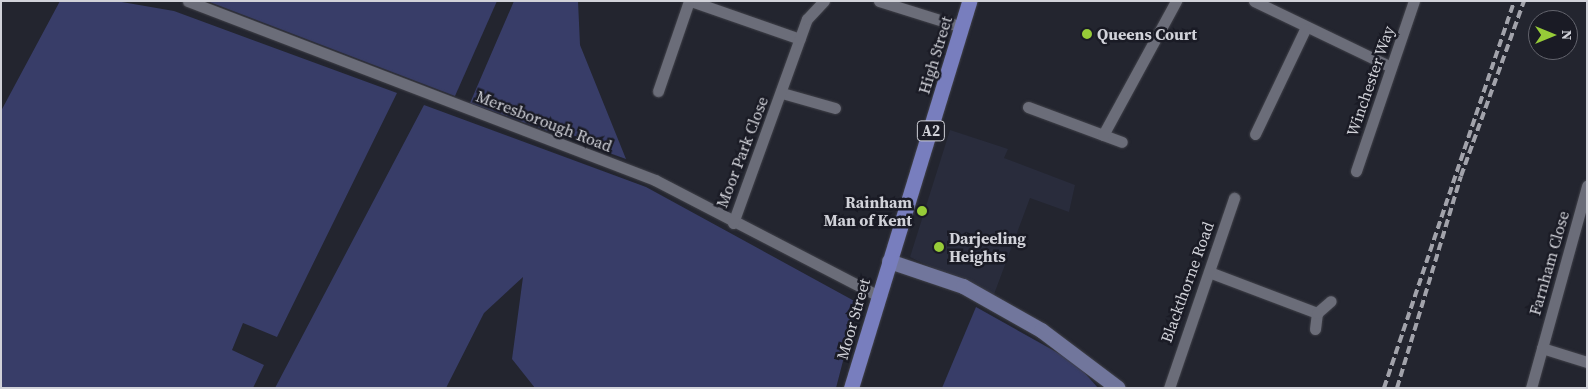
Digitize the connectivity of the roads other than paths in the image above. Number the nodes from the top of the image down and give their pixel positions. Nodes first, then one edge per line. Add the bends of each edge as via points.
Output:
1 (188, 1) edge
2 (690, 1) edge
3 (824, 1) edge
4 (881, 1) edge
5 (969, 1) edge
6 (1176, 1) edge
7 (1254, 1) edge
8 (1414, 1) edge
9 (962, 27) junction
10 (1305, 29) junction
11 (800, 39) junction
12 (1391, 67) junction
13 (658, 92) dead end
14 (782, 93) junction
15 (1028, 107) dead end
16 (835, 108) dead end
17 (1255, 134) dead end
18 (1103, 135) junction
19 (1122, 142) dead end
20 (1356, 171) dead end
21 (1587, 186) edge
22 (1234, 198) dead end
23 (732, 224) junction
24 (889, 260) junction
25 (1208, 272) junction
26 (877, 295) junction
27 (1331, 301) dead end
28 (1317, 313) junction
29 (1315, 329) dead end
30 (1542, 348) junction
31 (1587, 362) edge
32 (1170, 382) edge
33 (1114, 386) edge
34 (851, 388) edge
35 (1161, 388) edge
36 (1531, 388) edge

1 - 23 street, Meresborough Road via 655,180
2 - 11 street
2 - 13 street
3 - 11 street, Moor Park Close via 812,11
4 - 9 street
5 - 9 main road, High Street / A2
6 - 18 street
7 - 10 street
8 - 12 street, Winchester Way
9 - 24 main road, High Street / A2
10 - 12 street
10 - 17 street
11 - 14 street, Moor Park Close
12 - 20 street, Winchester Way
14 - 16 street, Moor Park Close
14 - 23 street, Moor Park Close
15 - 18 street
18 - 19 street
21 - 30 street, Farnham Close
22 - 25 street, Blackthorne Road
23 - 26 street, Meresborough Road
24 - 26 main road, Moor Street / A2
24 - 33 street via 963,286 1041,330
25 - 28 street
25 - 32 street, Blackthorne Road
26 - 34 main road, Moor Street / A2
27 - 28 street
28 - 29 street
30 - 31 street
30 - 36 street, Farnham Close
32 - 35 street, Blackthorne Road

